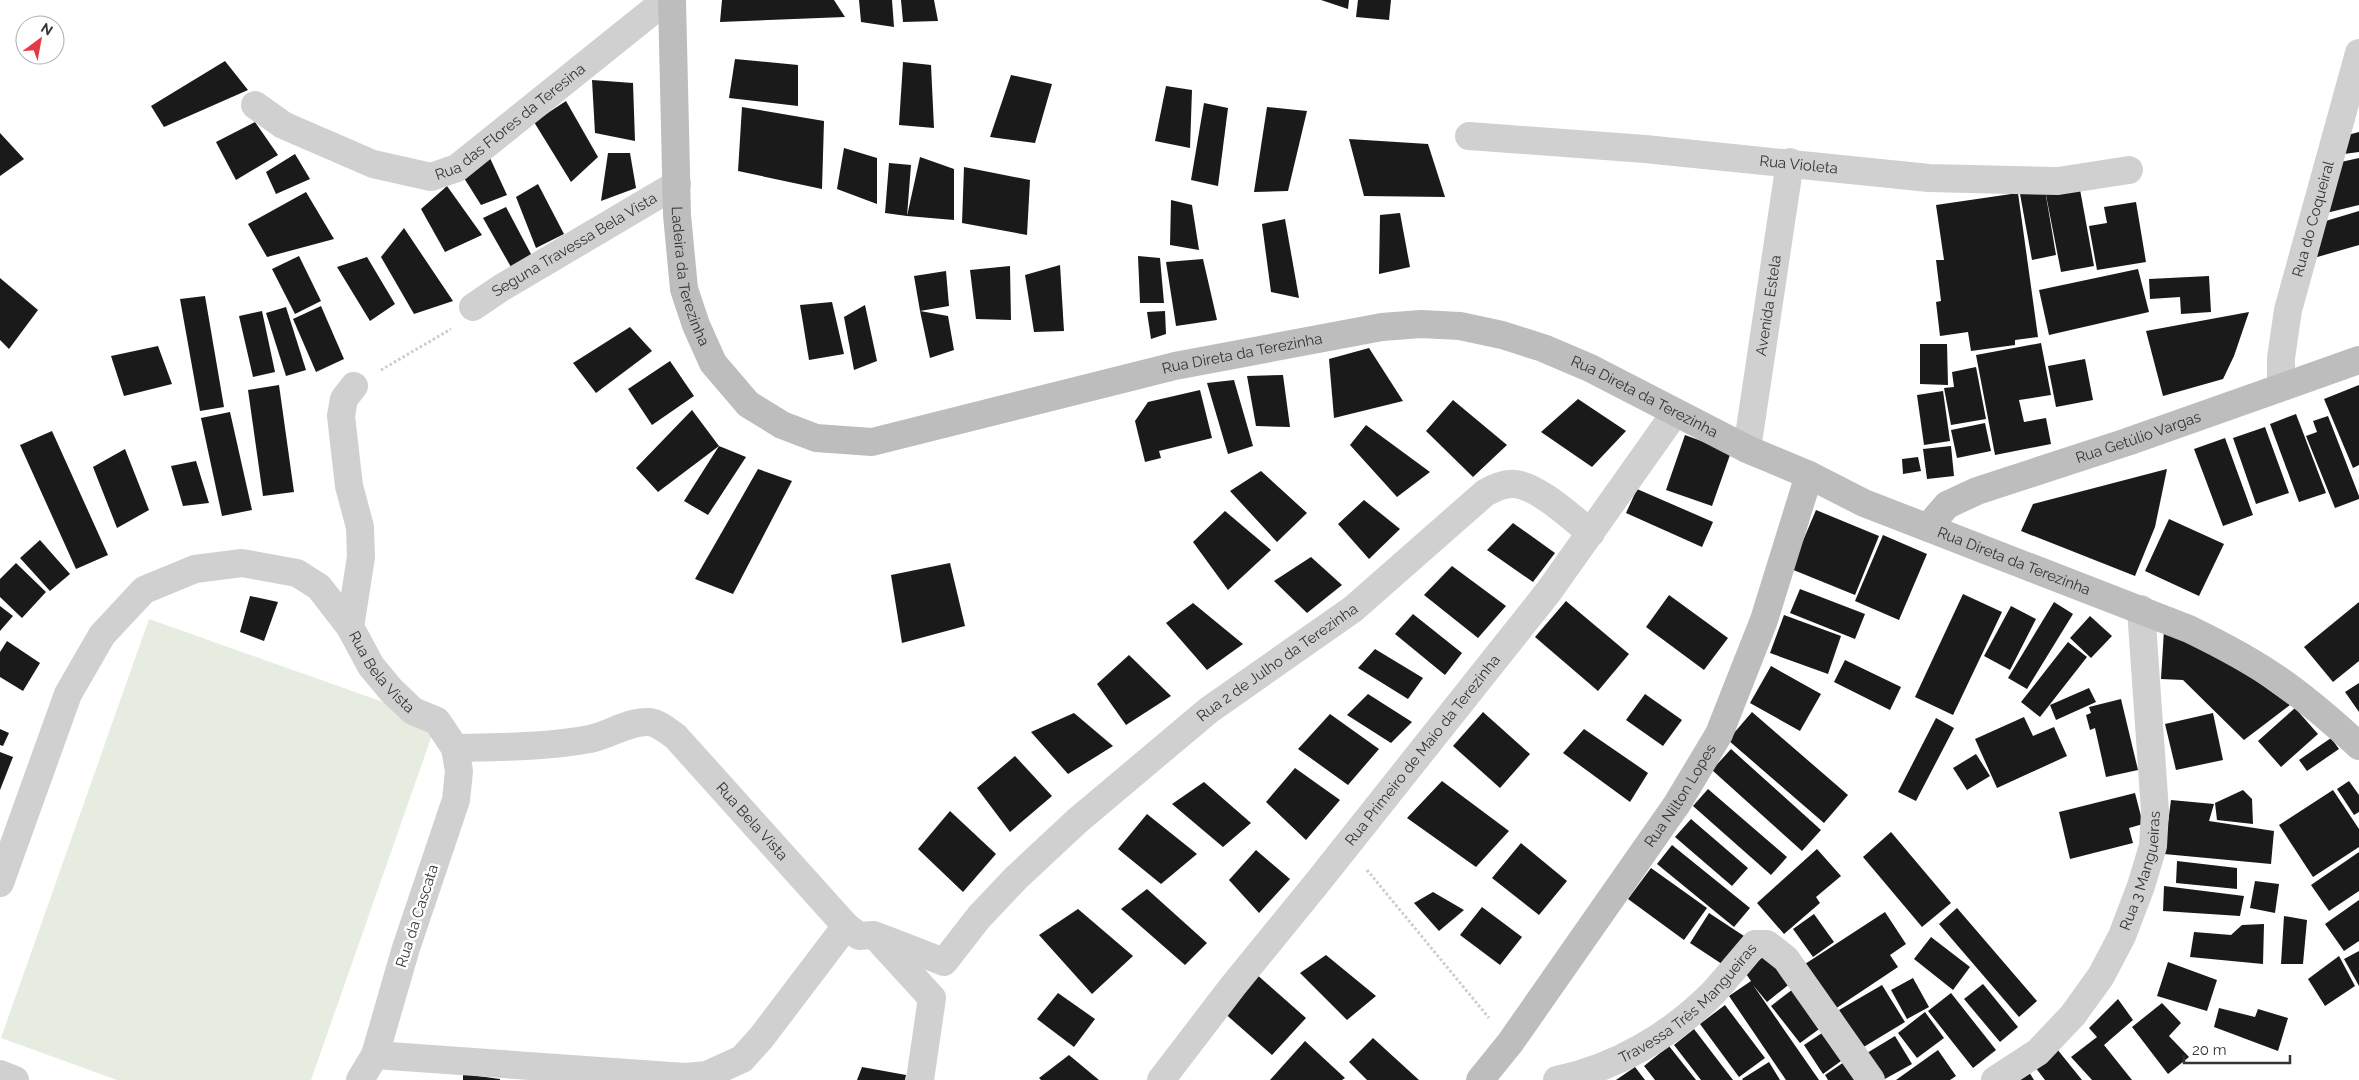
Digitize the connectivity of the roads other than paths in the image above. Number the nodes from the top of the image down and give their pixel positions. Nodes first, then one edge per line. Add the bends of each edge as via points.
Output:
1 (666, 0) edge
2 (672, 0) edge
3 (2359, 53) edge
4 (255, 105) dead end
5 (2347, 132) edge
6 (1468, 136) dead end
7 (1790, 162) junction
8 (2129, 170) dead end
9 (677, 184) junction
10 (473, 307) road end
11 (2359, 360) edge
12 (354, 386) road end
13 (2281, 386) junction
14 (1675, 413) junction
15 (872, 442) joint
16 (1747, 449) junction
17 (1809, 474) junction
18 (1928, 527) junction
19 (1591, 532) junction
20 (2141, 609) junction
21 (350, 627) junction
22 (2359, 746) edge
23 (455, 748) junction
24 (0, 883) edge
25 (846, 926) junction
26 (874, 935) junction
27 (375, 1055) junction
28 (0, 1074) edge
29 (15, 1080) edge
30 (360, 1080) edge
31 (920, 1080) edge
32 (1161, 1080) edge
33 (1480, 1080) edge
34 (1557, 1080) edge
35 (1871, 1080) edge
36 (1995, 1080) edge

1 - 4 street, Rua das Flores da Teresina via 457,168 431,176 373,164 283,125
2 - 9 main road, Ladeira da Terezinha
3 - 5 street, Rua do Coqueiral
5 - 13 street, Rua do Coqueiral via 2288,310 2281,358
6 - 7 street, Rua Violeta
7 - 8 street, Rua Violeta via 1929,178 1992,181 2058,181
7 - 16 street, Avenida Estela
9 - 10 street, Seguna Travessa Bela Vista
9 - 15 main road, Ladeira da Terezinha via 684,289 713,363 748,404 782,425 816,438
11 - 13 main road, Rua Getúlio Vargas
12 - 21 street via 344,399 341,416 348,486 360,527 361,557
13 - 18 main road, Rua Getúlio Vargas via 2127,442 1977,490 1947,506
14 - 15 main road, Rua Direta da Terezinha via 1590,368 1544,348 1502,334 1421,324 1382,327 1175,366
14 - 16 main road, Rua Direta da Terezinha
14 - 19 street, Rua Primeiro de Maio da Terezinha
16 - 17 main road, Rua Direta da Terezinha
17 - 18 main road, Rua Direta da Terezinha via 1864,503
17 - 33 main road, Rua Nilton Lopes via 1764,620 1719,734 1676,804 1510,1043
18 - 20 main road, Rua Direta da Terezinha
19 - 26 street, Rua 2 de Julho da Terezinha via 1529,488 1514,484 1498,486 1485,493 1353,609 1209,710 1106,796 1045,850 979,917 944,962
19 - 32 street, Rua Primeiro de Maio da Terezinha via 1549,591
20 - 22 main road, Rua Direta da Terezinha via 2189,628 2271,674 2324,713
20 - 36 street, Rua 3 Mangueiras via 2154,812 2153,846 2142,886 2105,968 2073,1015 2038,1052
21 - 23 street, Rua Bela Vista via 371,666 391,690 413,711 437,721
21 - 24 street, Rua Bela Vista via 319,588 297,573 242,563 195,569 144,590 102,635 68,694
23 - 25 street, Rua Bela Vista via 568,743 650,722 664,728 676,737
23 - 27 street, Rua da Cascata via 459,771 456,800 406,948
25 - 26 street, Rua Bela Vista via 859,936
25 - 27 street via 742,1059 707,1074 685,1076
26 - 31 street via 932,998
27 - 30 street, Rua da Cascata
28 - 29 street
34 - 35 street, Travessa Três Mangueiras via 1585,1074 1617,1061 1658,1037 1712,994 1755,944 1767,944 1786,959

